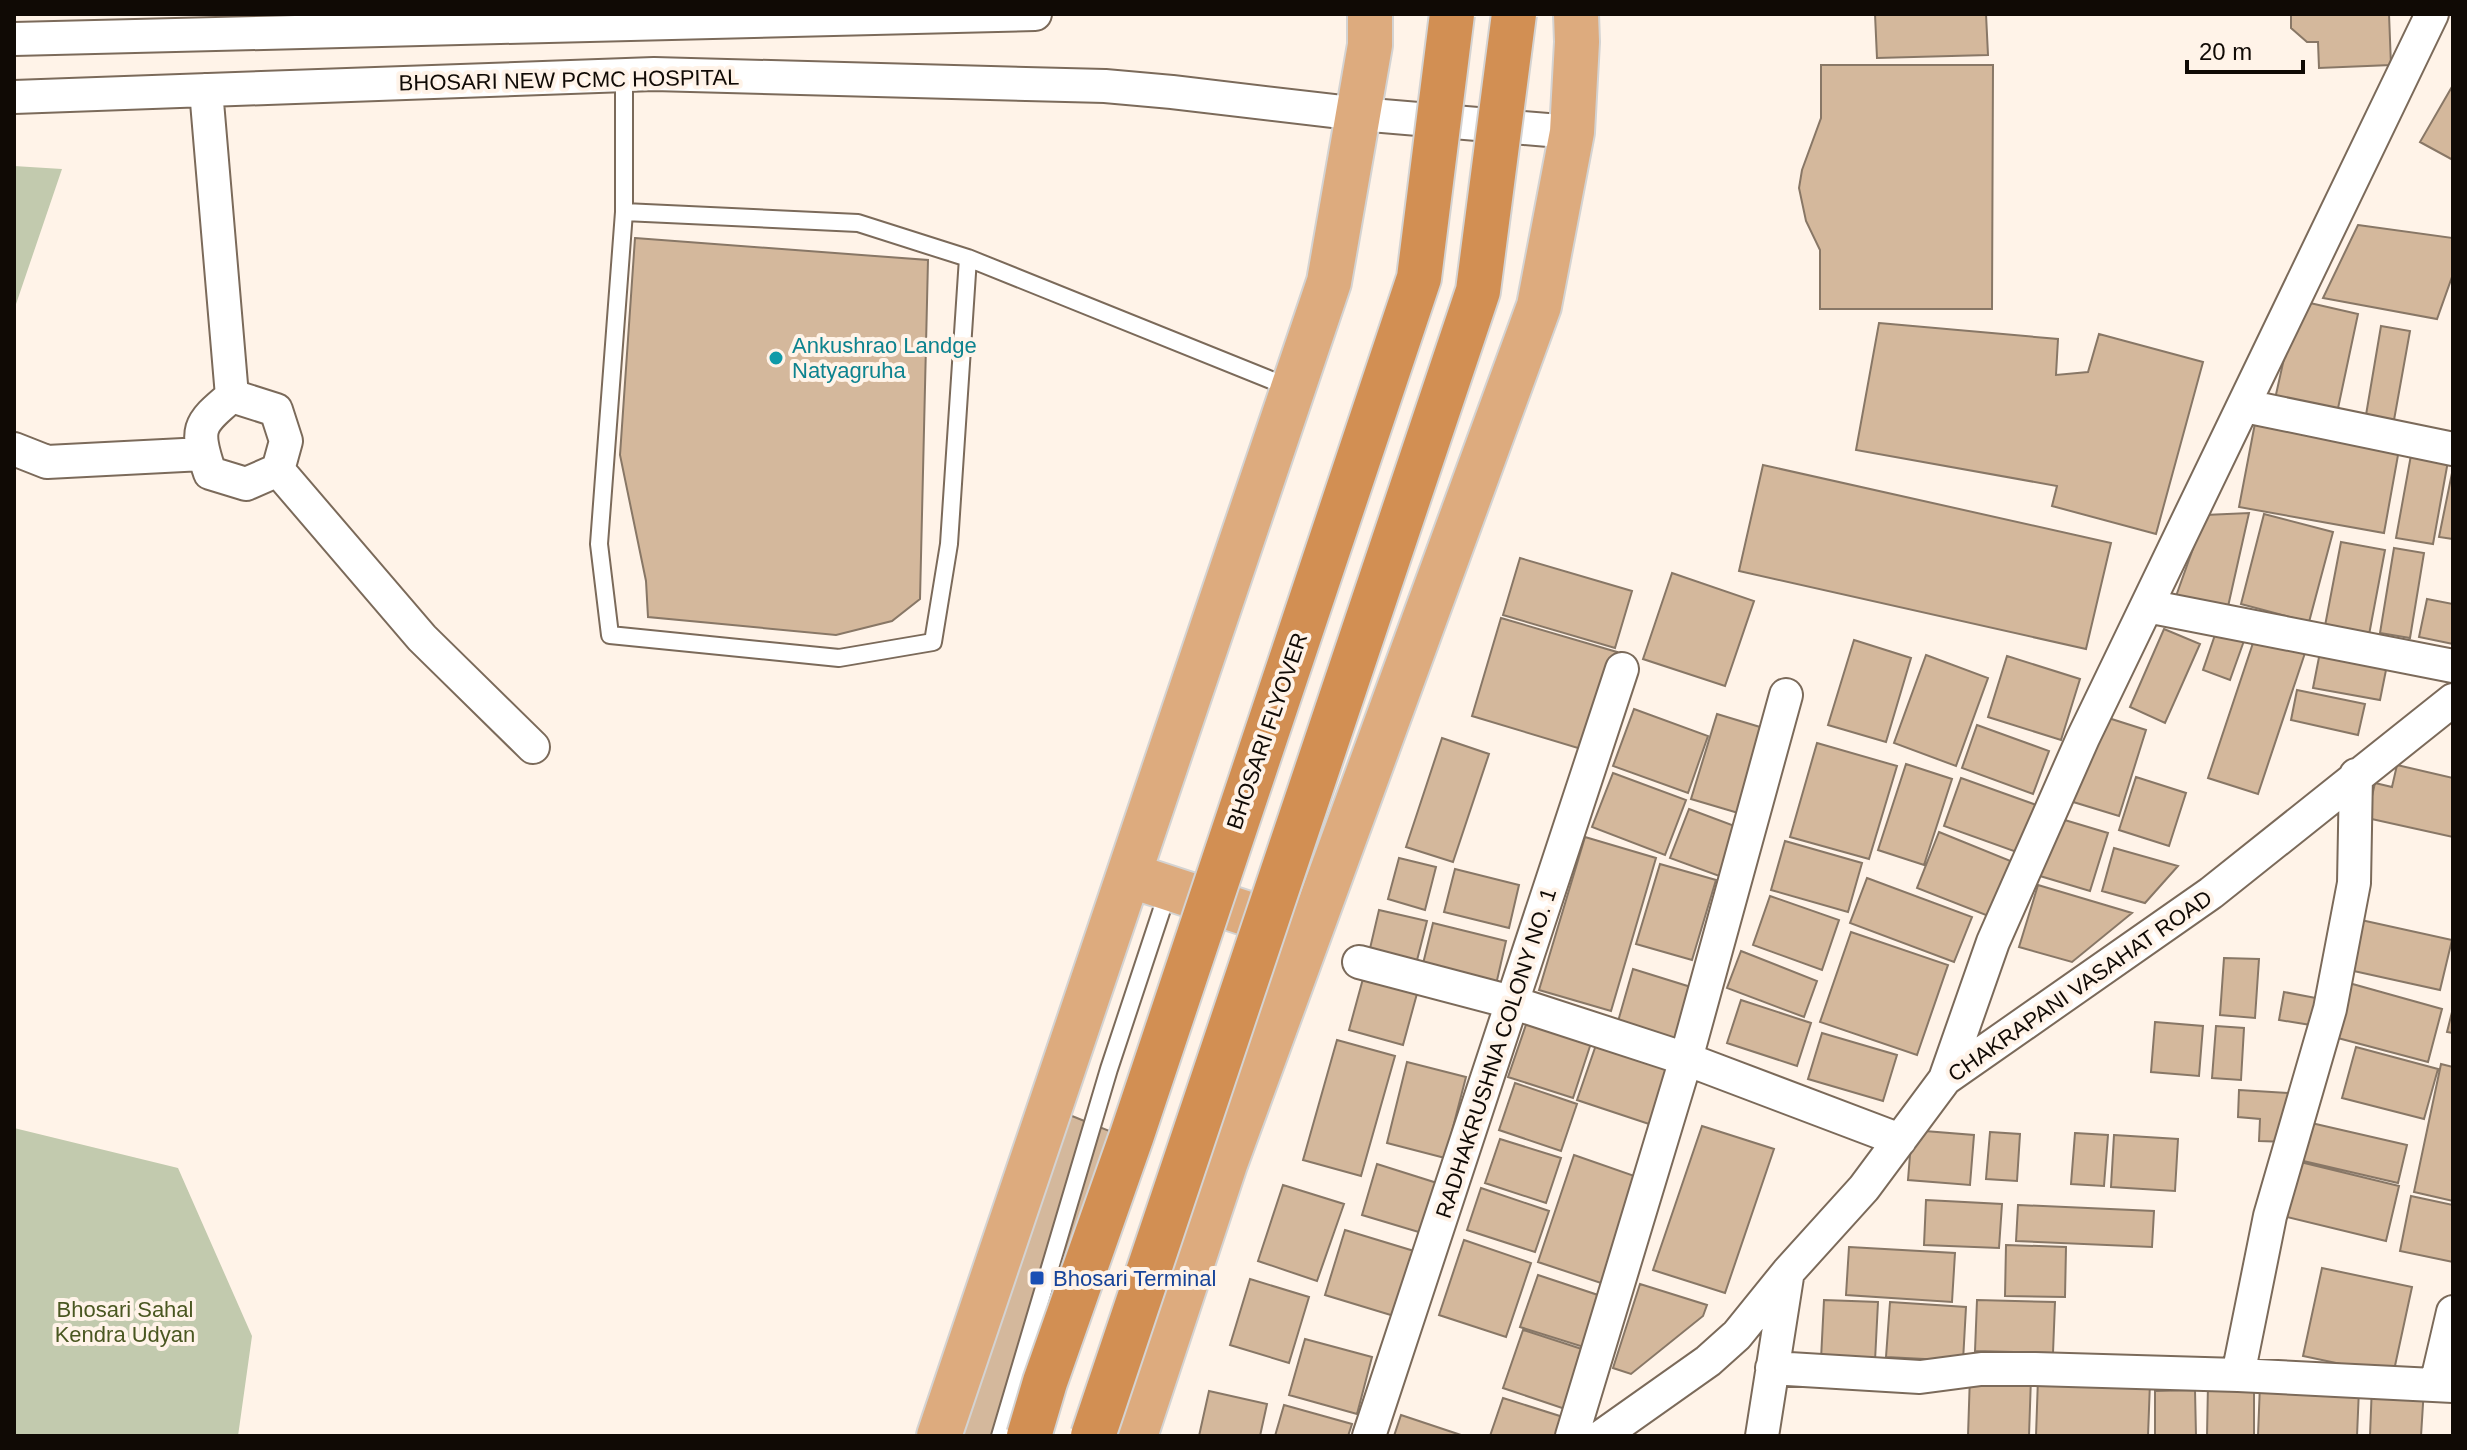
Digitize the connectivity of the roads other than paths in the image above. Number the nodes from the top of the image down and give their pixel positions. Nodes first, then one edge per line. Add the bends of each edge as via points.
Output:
1 (1035, 14) edge
2 (1370, 14) edge
3 (1452, 14) edge
4 (1514, 14) edge
5 (1576, 14) edge
6 (2432, 14) edge
7 (14, 39) edge
8 (624, 74) junction
9 (206, 90) junction
10 (14, 97) edge
11 (1359, 114) junction
12 (1572, 132) junction
13 (624, 212) junction
14 (968, 258) junction
15 (1292, 389) junction
16 (232, 396) junction
17 (2245, 406) junction
18 (14, 449) edge
19 (2453, 449) edge
20 (203, 454) junction
21 (278, 470) junction
22 (2147, 606) junction
23 (2453, 666) edge
24 (1622, 669) dead end
25 (1786, 695) dead end
26 (2453, 700) edge
27 (533, 747) dead end
28 (2356, 775) junction
29 (1149, 881) junction
30 (1309, 934) junction
31 (1359, 962) dead end
32 (1511, 1002) junction
33 (1686, 1059) junction
34 (1945, 1079) junction
35 (1900, 1140) junction
36 (1788, 1272) junction
37 (2453, 1312) edge
38 (1772, 1368) junction
39 (2238, 1375) junction
40 (2445, 1385) edge
41 (939, 1436) edge
42 (1000, 1436) edge
43 (1029, 1436) edge
44 (1093, 1436) edge
45 (1135, 1436) edge
46 (1369, 1436) edge
47 (1572, 1436) edge
48 (1602, 1436) edge
49 (1762, 1436) edge

1 - 7 street
2 - 11 main road
3 - 43 highway, BHOSARI FLYOVER, bridge via 1419,278
4 - 44 highway, bridge via 1478,291
5 - 12 main road
6 - 17 street
8 - 9 street, BHOSARI NEW PCMC HOSPITAL
8 - 11 street, BHOSARI NEW PCMC HOSPITAL via 1105,86
8 - 13 lane
9 - 10 street, BHOSARI NEW PCMC HOSPITAL
9 - 16 street
11 - 12 street, BHOSARI NEW PCMC HOSPITAL
11 - 15 main road via 1329,282
12 - 30 main road via 1539,306
13 - 14 lane via 858,223
13 - 14 lane via 599,544 610,635 839,658 933,642 949,544
14 - 15 lane
15 - 29 main road
16 - 20 street via 206,418
16 - 21 street via 276,410 286,441
17 - 19 street
17 - 22 street
18 - 20 street via 47,462
20 - 21 street via 210,473 246,484
21 - 27 street via 422,638
22 - 23 street
22 - 34 street via 1993,942
24 - 32 street, RADHAKRUSHNA COLONY NO. 1
25 - 33 street
26 - 28 street, CHAKRAPANI VASAHAT ROAD
28 - 34 street, CHAKRAPANI VASAHAT ROAD via 2211,893
28 - 39 street via 2354,883 2330,1009 2270,1216
29 - 30 main road
29 - 41 main road
29 - 42 lane via 1109,1069
30 - 45 main road via 1220,1178
31 - 32 street
32 - 33 street
32 - 46 street, RADHAKRUSHNA COLONY NO. 1
33 - 35 street
33 - 47 street
34 - 35 street, CHAKRAPANI VASAHAT ROAD
35 - 36 street, CHAKRAPANI VASAHAT ROAD
36 - 38 street
36 - 48 street, CHAKRAPANI VASAHAT ROAD via 1737,1335 1708,1361
37 - 40 street
38 - 39 street via 1920,1377 1981,1369
38 - 49 street
39 - 40 street

